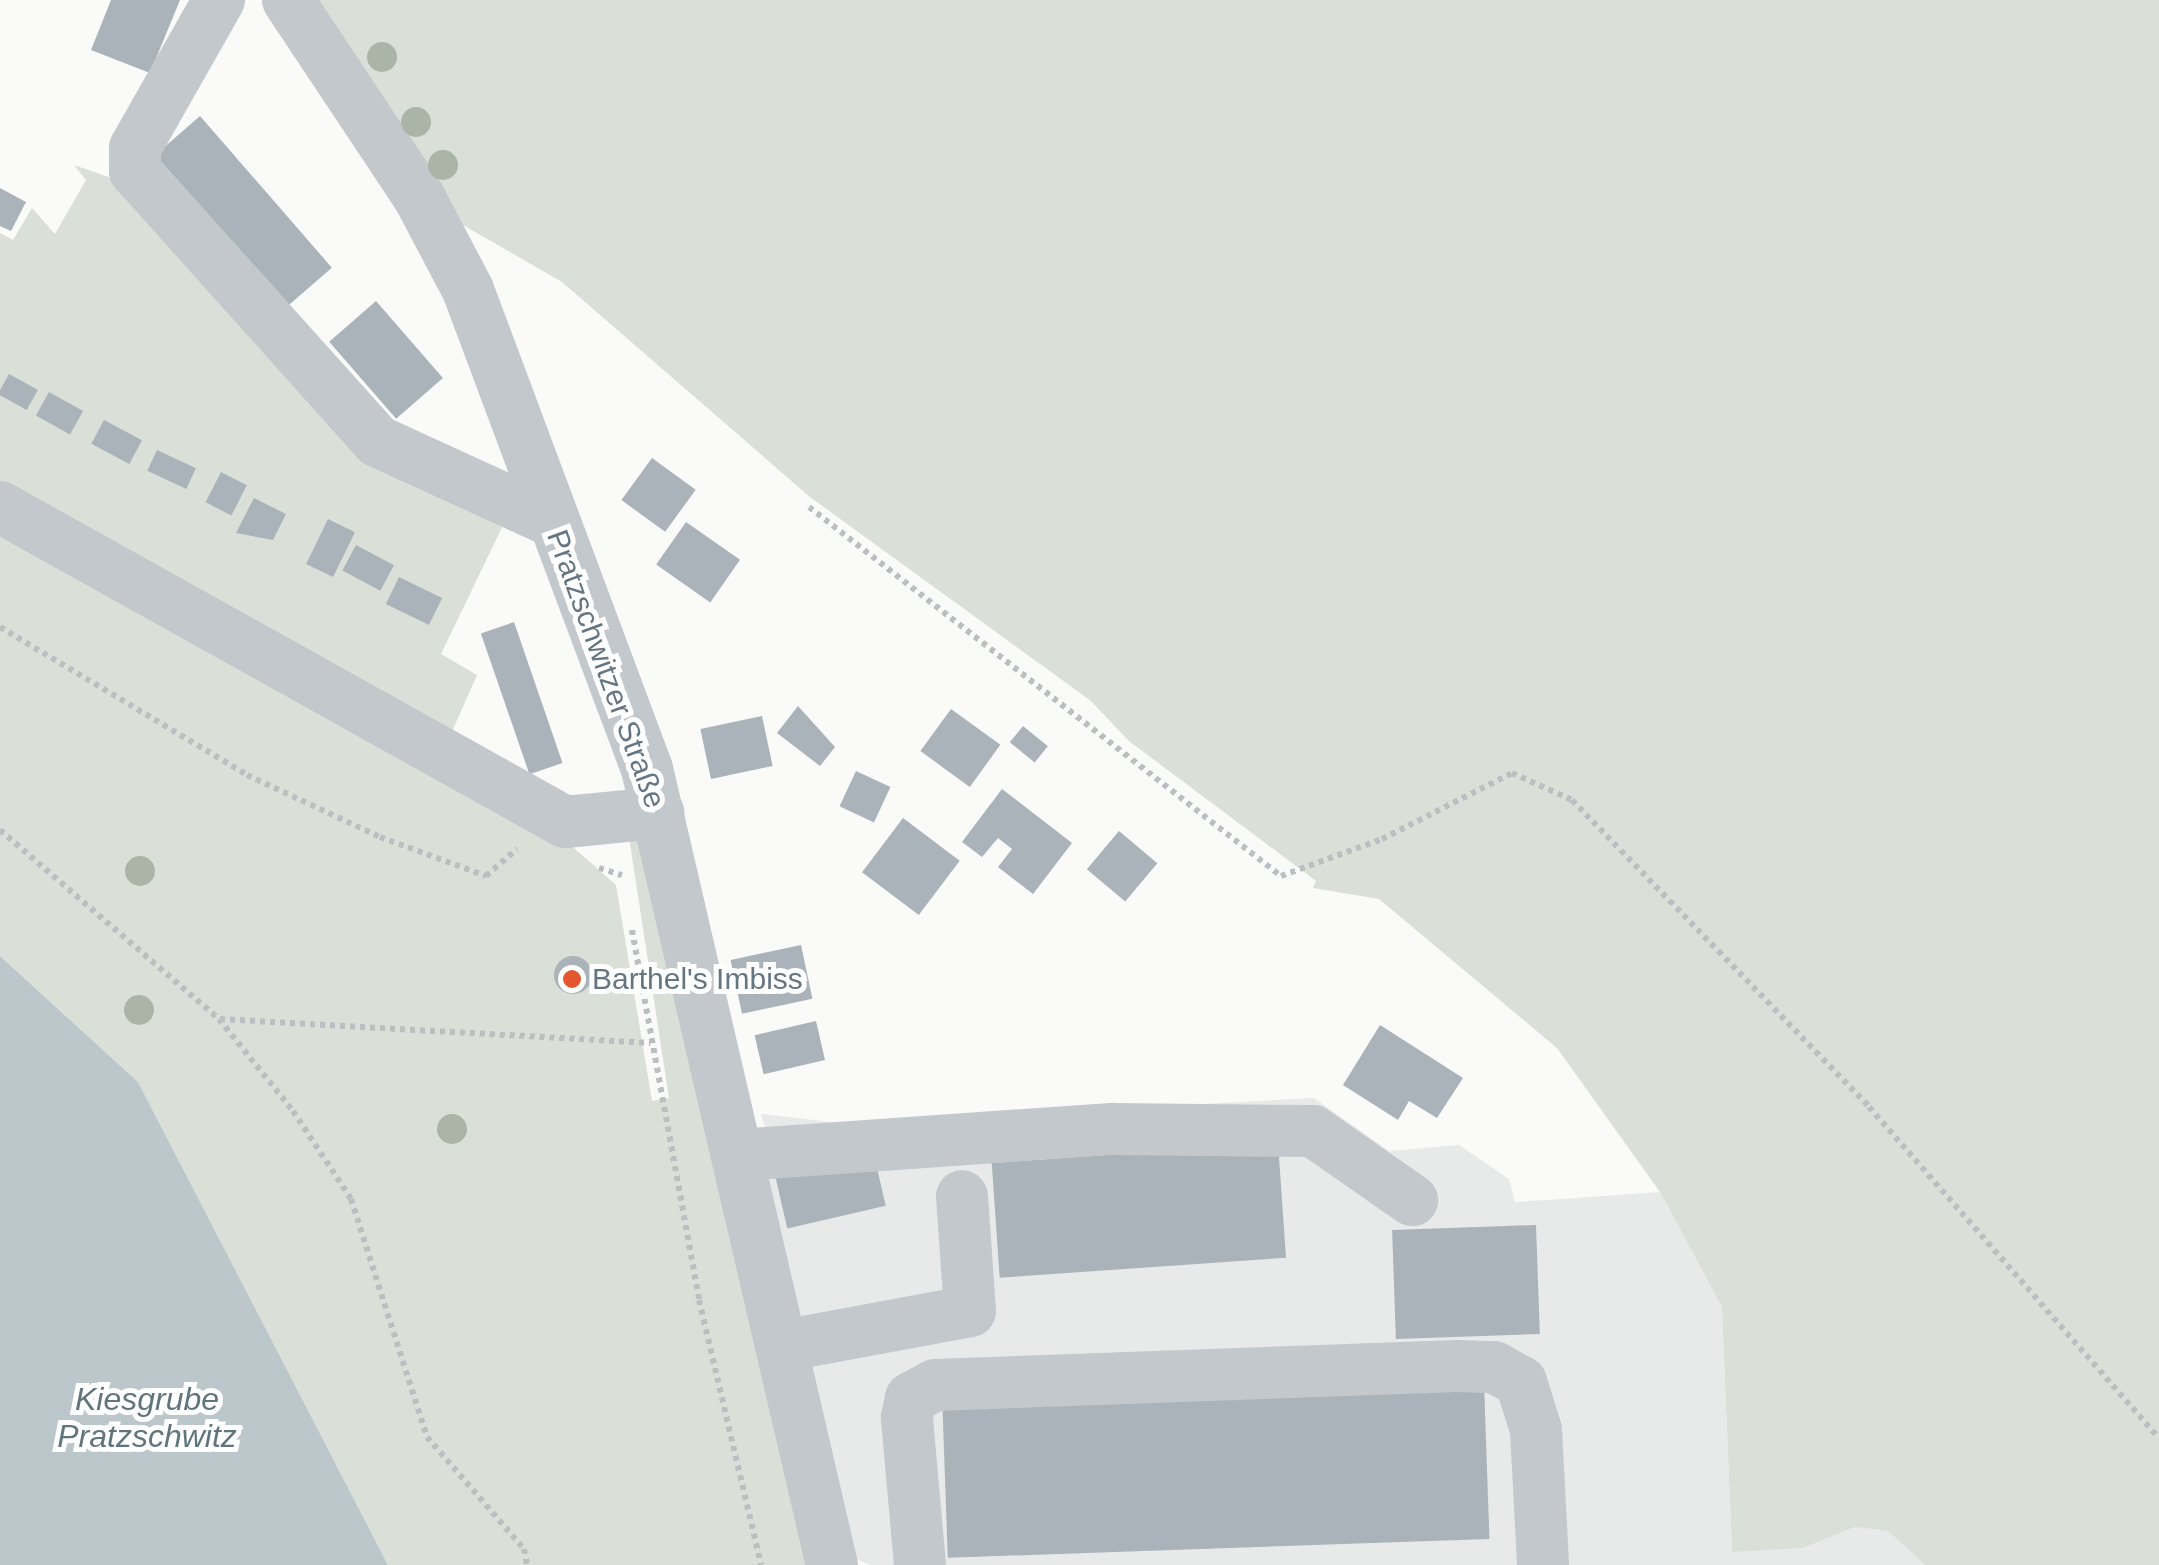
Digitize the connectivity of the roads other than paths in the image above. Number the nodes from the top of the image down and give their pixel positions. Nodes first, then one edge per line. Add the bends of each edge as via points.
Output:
1 (219, 0) edge
2 (288, 0) edge
3 (0, 507) edge
4 (554, 522) junction
5 (658, 813) junction
6 (738, 1155) junction
7 (962, 1196) dead end
8 (1412, 1200) dead end
9 (782, 1346) junction
10 (832, 1565) edge
11 (920, 1565) edge
12 (1543, 1565) edge

1 - 4 street via 135,148 135,171 377,441
2 - 4 street, Pratzschwitzer Straße via 420,197 468,290
3 - 5 street via 565,822
4 - 5 street, Pratzschwitzer Straße
5 - 6 street, Pratzschwitzer Straße
6 - 8 street via 1112,1129 1313,1130
6 - 9 street, Pratzschwitzer Straße
7 - 9 street via 970,1310
9 - 10 street, Pratzschwitzer Straße
11 - 12 street via 906,1418 910,1398 935,1385 1458,1366 1494,1366 1521,1382 1536,1430

